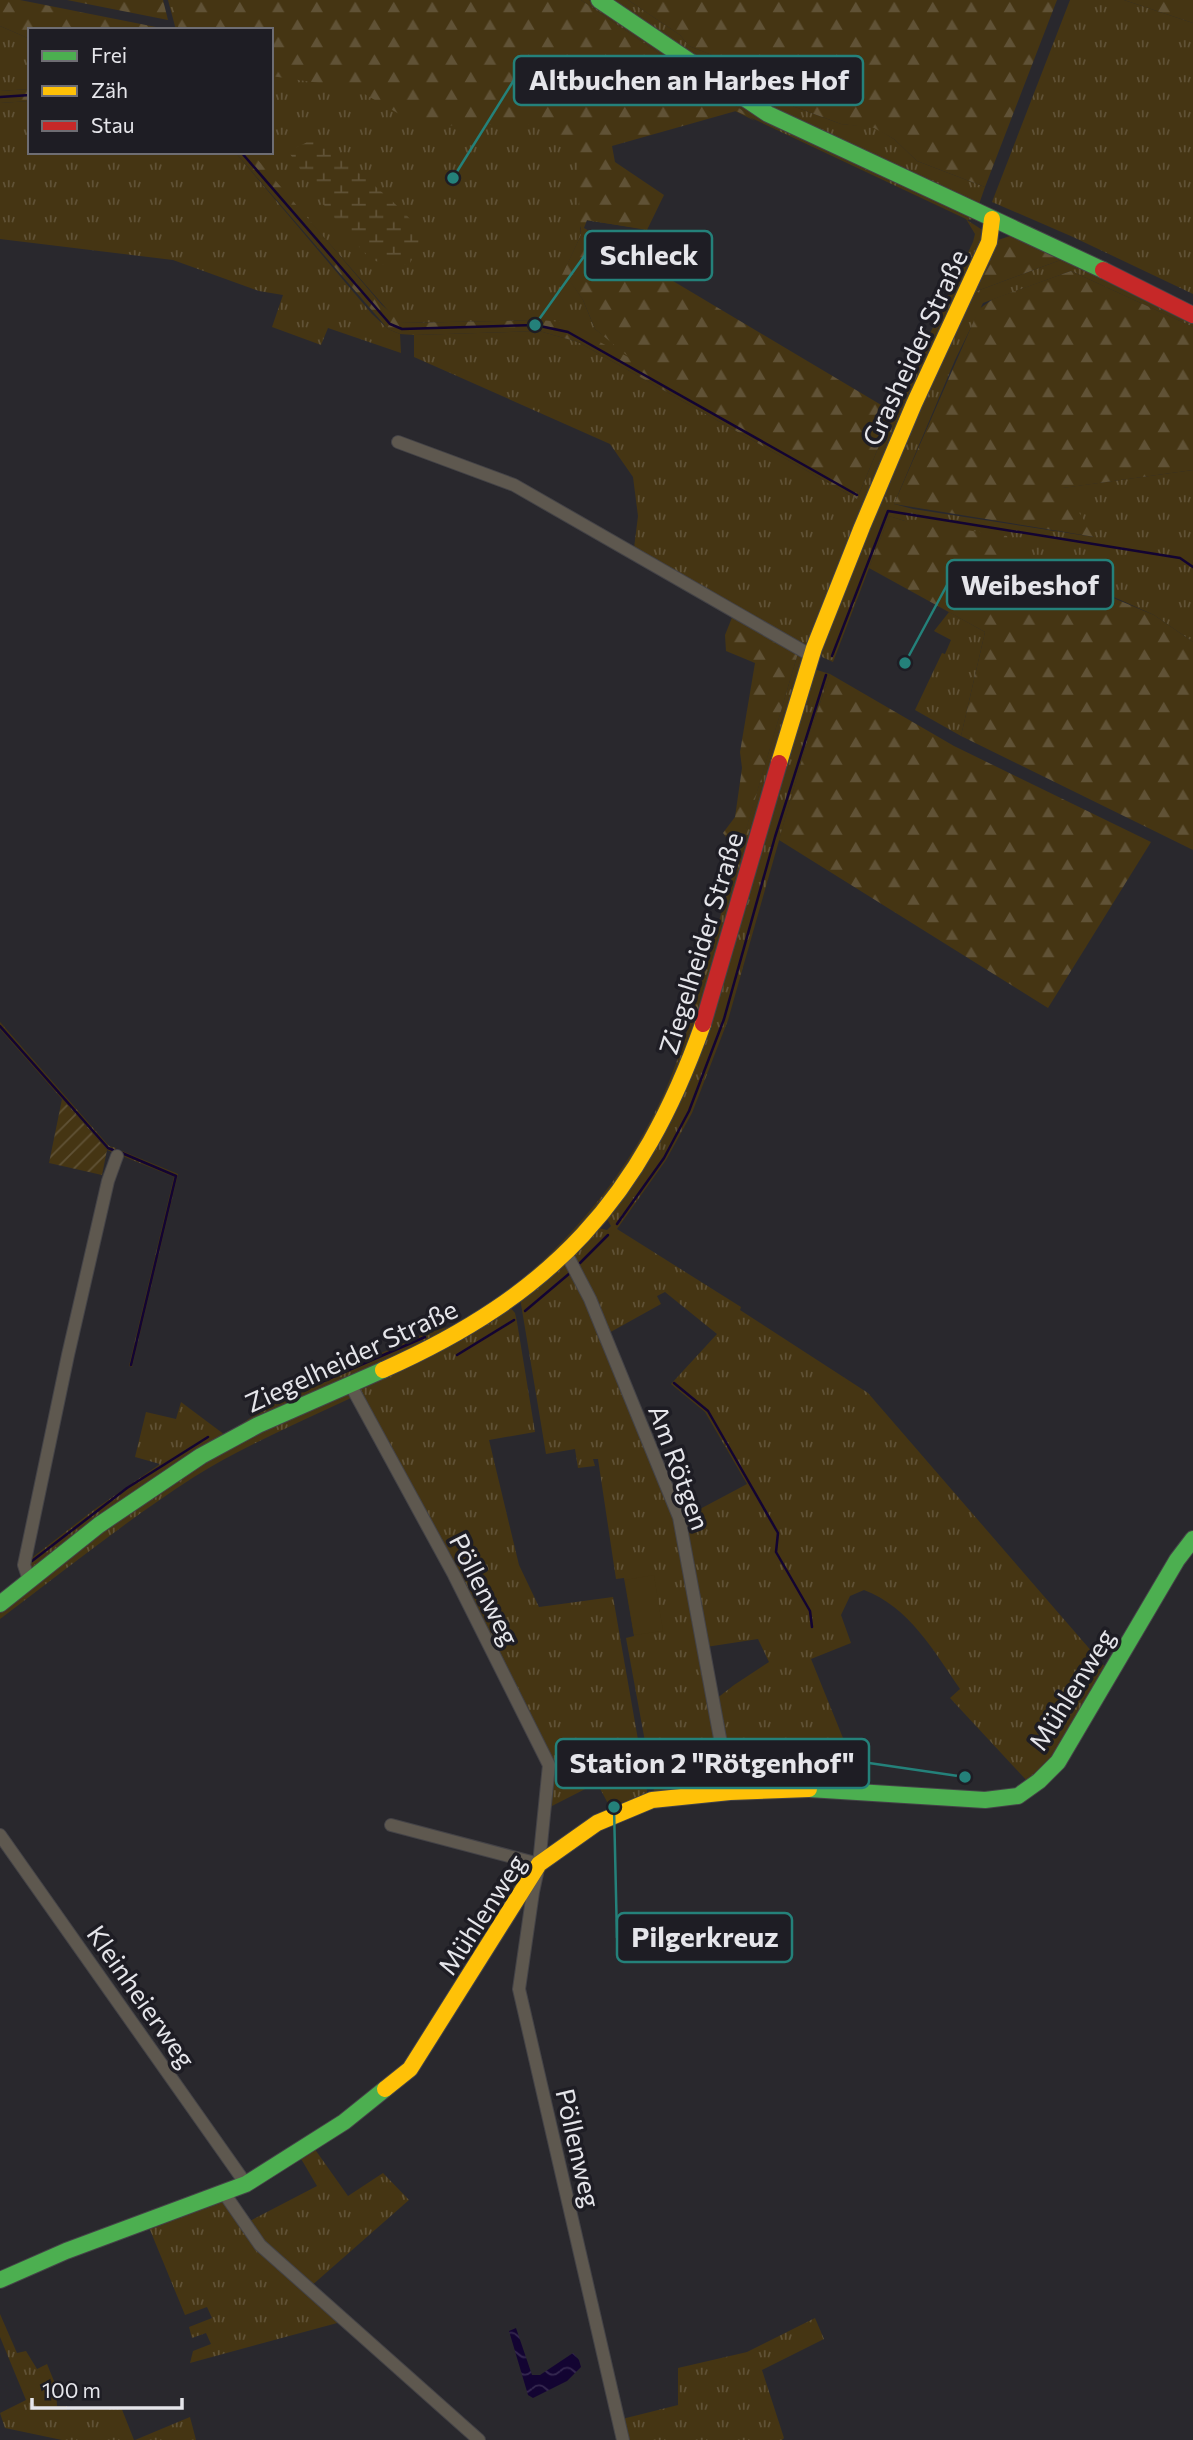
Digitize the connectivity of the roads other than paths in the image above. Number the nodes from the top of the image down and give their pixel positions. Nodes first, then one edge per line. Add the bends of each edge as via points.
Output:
1 (599, 0) edge
2 (992, 219) junction
3 (1193, 316) edge
4 (398, 442) dead end
5 (873, 496) joint
6 (812, 656) junction
7 (117, 1156) dead end
8 (566, 1253) junction
9 (350, 1384) junction
10 (1193, 1539) edge
11 (29, 1580) junction
12 (0, 1604) edge
13 (730, 1791) junction
14 (391, 1825) dead end
15 (0, 1835) edge
16 (539, 1864) junction
17 (246, 2184) junction
18 (224, 2193) junction
19 (0, 2280) edge
20 (479, 2440) edge
21 (623, 2440) edge

1 - 2 street via 768,114
2 - 3 street
2 - 5 street, Grasheider Straße via 989,242
4 - 6 street via 514,485
5 - 6 street, Ziegelheider Straße
6 - 8 street, Ziegelheider Straße via 682,1085 626,1183
7 - 11 street via 68,1354 24,1565
8 - 9 street, Ziegelheider Straße via 473,1325
8 - 13 street, Am Rötgen via 590,1299 679,1517
9 - 11 street, Ziegelheider Straße via 200,1457 135,1499
9 - 16 street, Pöllenweg via 454,1575 549,1765
10 - 13 street, Mühlenweg via 1058,1762 1018,1796 985,1800 801,1788
11 - 12 street, Ziegelheider Straße
13 - 16 street, Mühlenweg via 652,1800 597,1823
14 - 16 street
15 - 17 street, Kleinheierweg
16 - 17 street, Mühlenweg via 410,2069 344,2122
16 - 21 street, Pöllenweg via 519,1989
17 - 18 street, Mühlenweg
18 - 19 street, Mühlenweg
18 - 20 street via 260,2245

